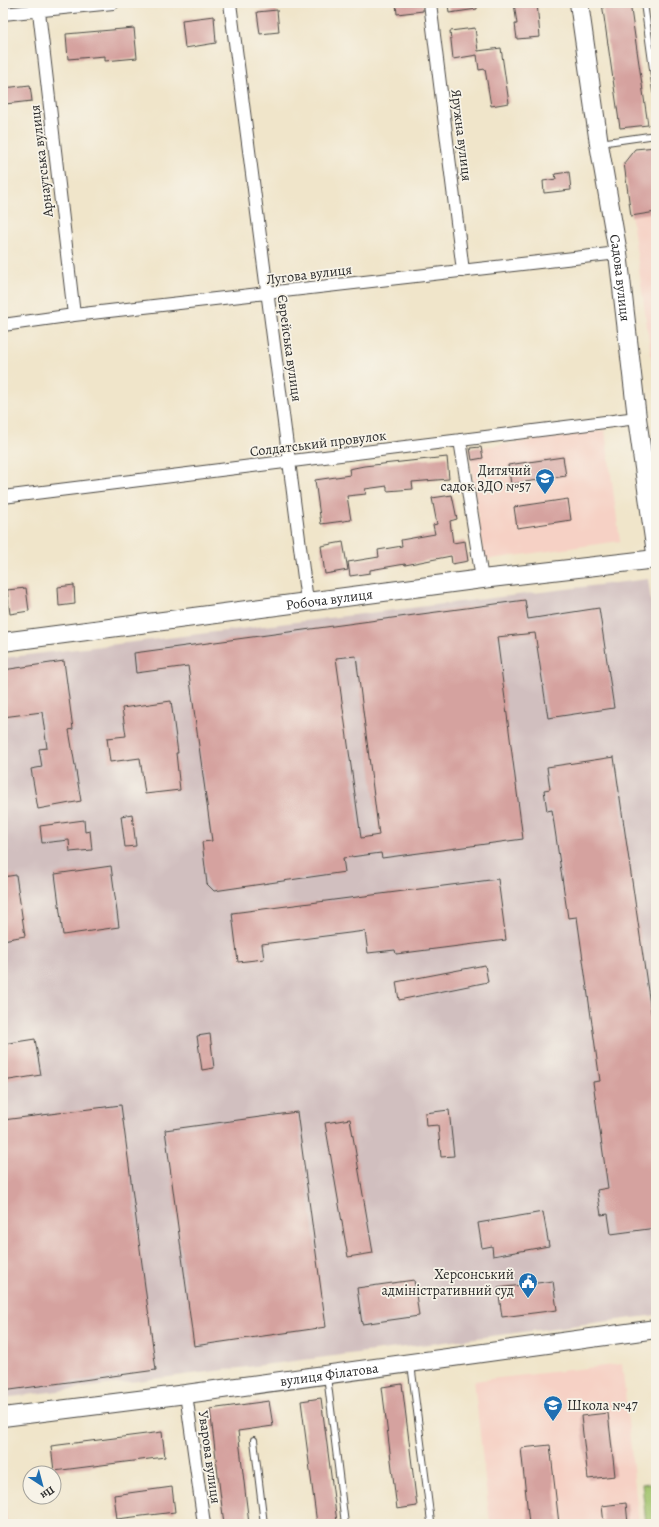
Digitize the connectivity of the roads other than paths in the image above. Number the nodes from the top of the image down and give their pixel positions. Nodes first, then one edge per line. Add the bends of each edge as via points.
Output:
1 (114, 3) edge
2 (230, 3) edge
3 (430, 3) edge
4 (580, 3) edge
5 (644, 3) edge
6 (38, 7) edge
7 (3, 14) edge
8 (656, 91) edge
9 (656, 135) edge
10 (599, 144) junction
11 (618, 253) junction
12 (463, 270) junction
13 (267, 294) junction
14 (74, 315) junction
15 (3, 325) edge
16 (636, 418) junction
17 (460, 440) junction
18 (290, 461) junction
19 (3, 497) edge
20 (656, 553) edge
21 (656, 560) edge
22 (482, 579) junction
23 (306, 601) junction
24 (3, 642) edge
25 (656, 1329) edge
26 (411, 1362) junction
27 (327, 1374) junction
28 (186, 1394) junction
29 (3, 1417) edge
30 (254, 1440) dead end
31 (430, 1522) dead end
32 (204, 1524) edge
33 (264, 1524) edge
34 (345, 1524) edge

1 - 6 street
2 - 13 street, Єврейська вулиця
3 - 12 street, Яружна вулиця
4 - 10 street, Садова вулиця
5 - 8 lane
6 - 7 street
6 - 14 street, Арнаутська вулиця
9 - 10 lane
10 - 11 street, Садова вулиця
11 - 12 street, Лугова вулиця
11 - 16 street, Садова вулиця
12 - 13 street, Лугова вулиця
13 - 14 street, Лугова вулиця
13 - 18 street, Єврейська вулиця
14 - 15 street, Лугова вулиця
16 - 17 street, Солдатський провулок
16 - 20 street, Садова вулиця
17 - 18 street, Солдатський провулок
17 - 22 street
18 - 19 street, Солдатський провулок
18 - 23 street, Єврейська вулиця
21 - 22 street, Робоча вулиця
22 - 23 street, Робоча вулиця
23 - 24 street, Робоча вулиця
25 - 26 street, вулиця Філатова
26 - 27 street, вулиця Філатова
26 - 31 lane
27 - 28 street, вулиця Філатова
27 - 34 lane
28 - 29 street, вулиця Філатова
28 - 32 street, Уварова вулиця
30 - 33 lane

